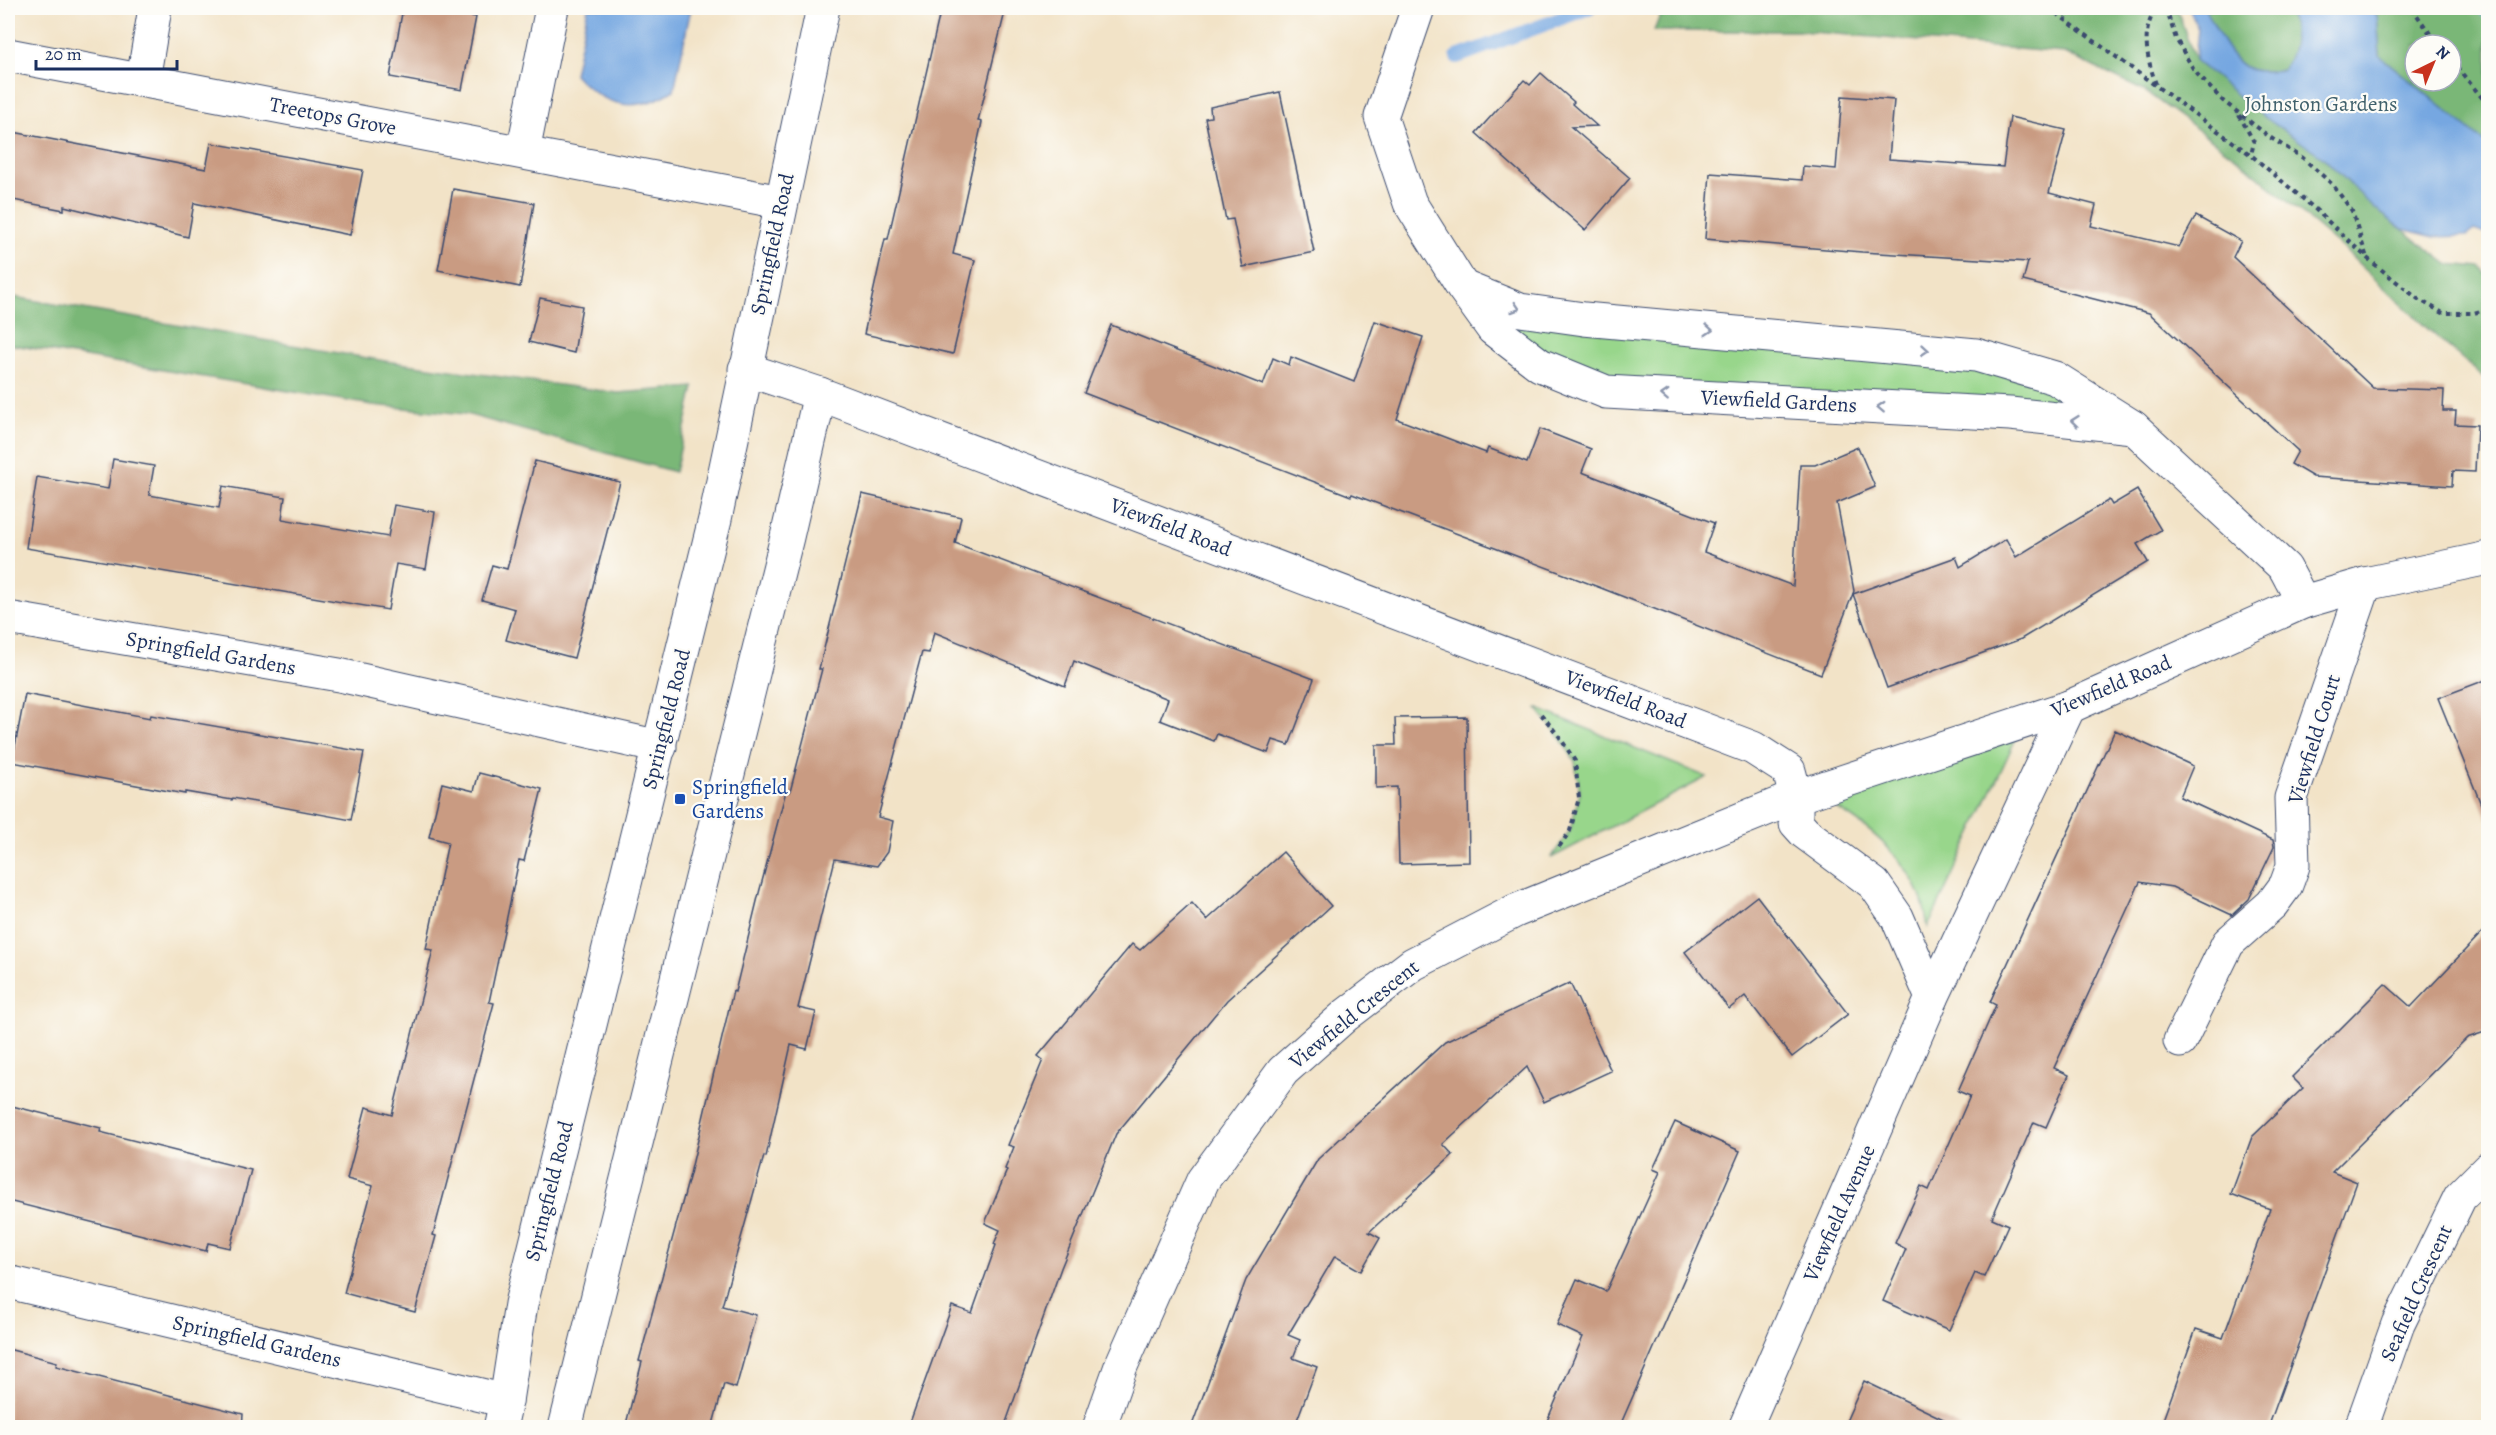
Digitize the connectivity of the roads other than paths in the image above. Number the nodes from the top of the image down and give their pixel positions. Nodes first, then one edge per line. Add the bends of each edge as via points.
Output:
1 (155, 8) edge
2 (552, 8) edge
3 (823, 8) edge
4 (1418, 8) edge
5 (8, 55) edge
6 (143, 80) junction
7 (523, 152) junction
8 (781, 202) junction
9 (1462, 286) junction
10 (745, 369) junction
11 (820, 394) junction
12 (2133, 427) junction
13 (2488, 558) edge
14 (2365, 584) junction
15 (2303, 602) junction
16 (8, 618) edge
17 (2068, 707) junction
18 (660, 747) junction
19 (1796, 797) junction
20 (1932, 998) junction
21 (2180, 1041) dead end
22 (2488, 1169) edge
23 (8, 1282) edge
24 (503, 1414) edge
25 (565, 1428) edge
26 (1099, 1428) edge
27 (1744, 1428) edge
28 (2361, 1428) edge

1 - 6 street
2 - 7 street
3 - 8 street, Springfield Road
4 - 9 street, Viewfield Gardens via 1381,117 1410,203
5 - 6 street, Treetops Grove
6 - 7 street, Treetops Grove
7 - 8 street, Treetops Grove
8 - 10 street, Springfield Road
9 -> 12 street via 1520,310 1584,319 1976,355 2055,378
12 -> 9 street, Viewfield Gardens via 2010,414 1606,392 1540,365 1493,329
10 - 11 street, Viewfield Road
10 - 18 street, Springfield Road via 715,519
11 - 19 street, Viewfield Road via 1753,748 1789,771
11 - 25 street
12 - 15 street via 2285,568
13 - 14 street, Viewfield Road
14 - 15 street, Viewfield Road
14 - 21 street, Viewfield Court via 2291,798 2293,866 2286,885 2272,904 2228,943
15 - 17 street, Viewfield Road
16 - 18 street, Springfield Gardens via 339,675
17 - 19 street, Viewfield Road
17 - 20 street, Viewfield Avenue
18 - 24 street, Springfield Road via 521,1304
19 - 20 street via 1796,823 1874,884 1897,917
19 - 26 street, Viewfield Crescent via 1515,911 1422,959 1346,1015 1283,1071 1203,1180 1121,1366
20 - 27 street, Viewfield Avenue
22 - 28 street, Seafield Crescent via 2460,1197 2398,1324
23 - 24 street, Springfield Gardens

